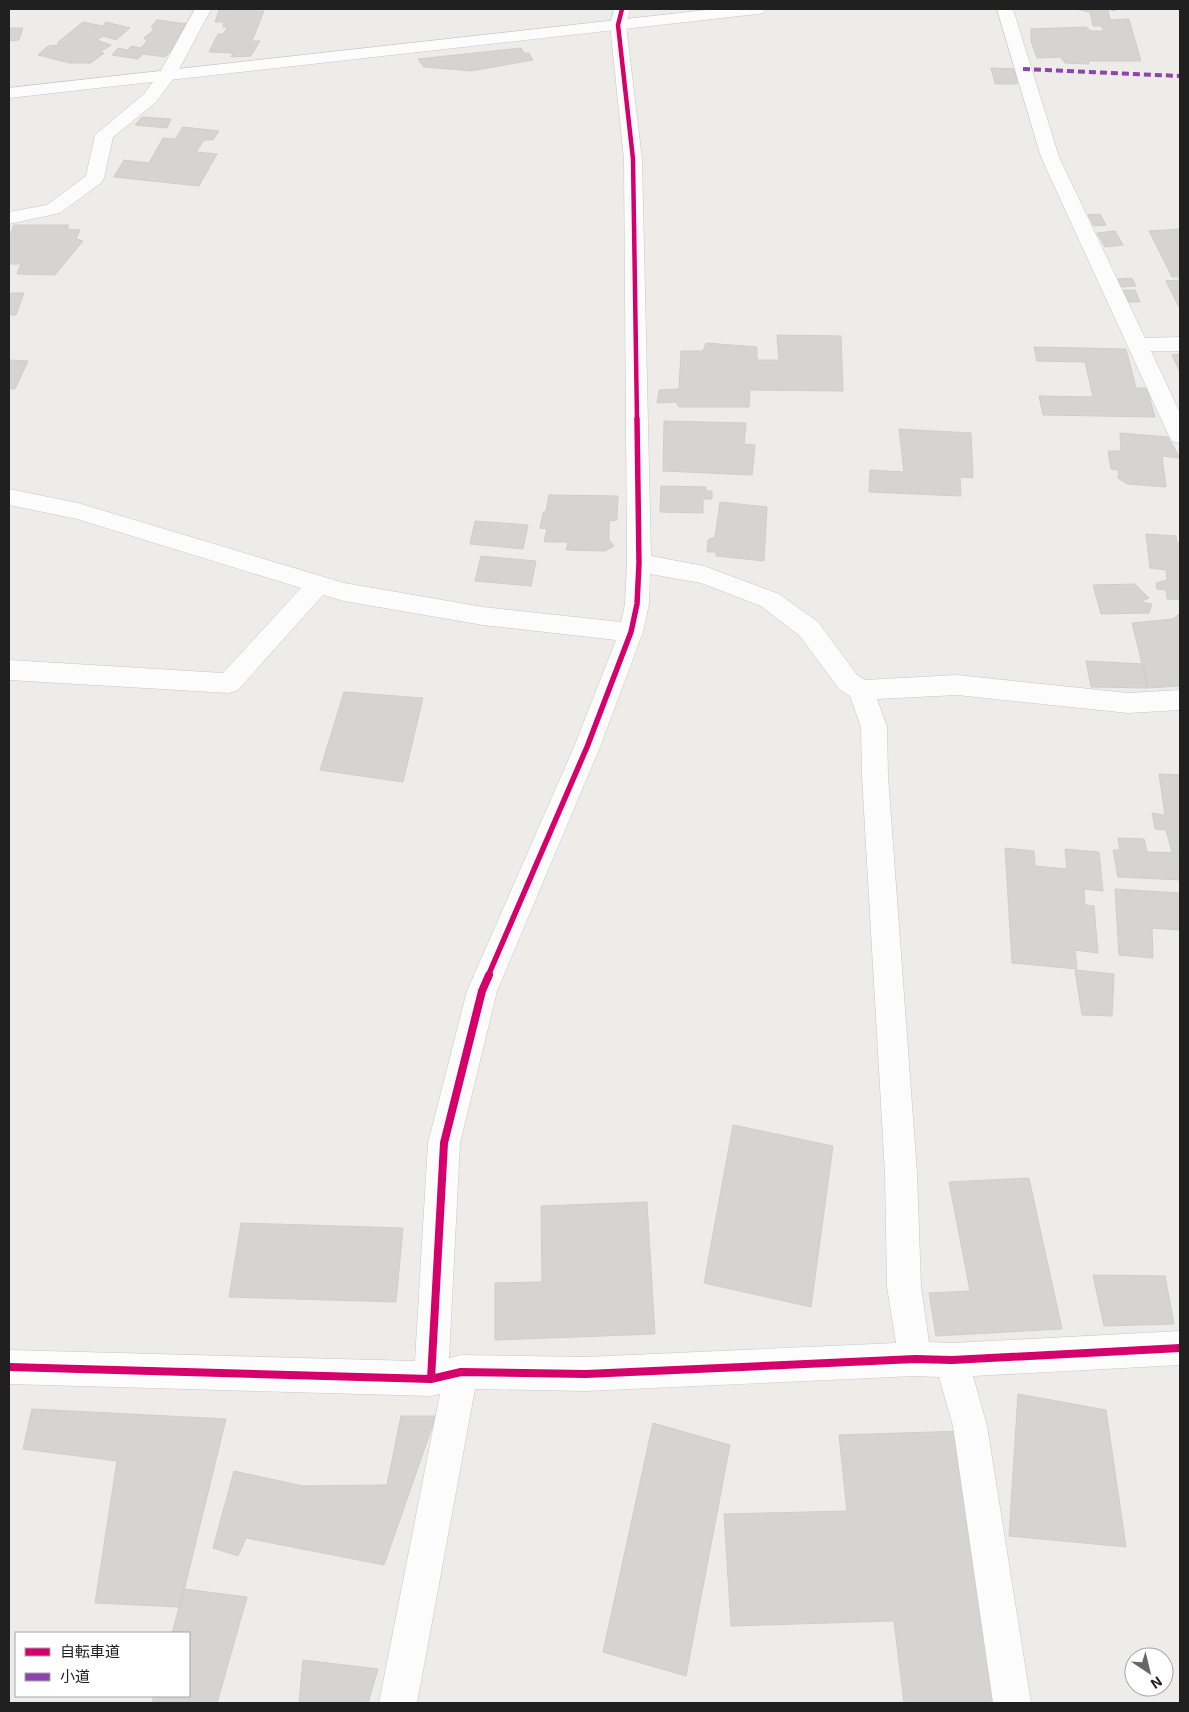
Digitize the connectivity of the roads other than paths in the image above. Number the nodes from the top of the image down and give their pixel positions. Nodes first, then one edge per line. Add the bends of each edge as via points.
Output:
1 (203, 9) edge
2 (757, 9) edge
3 (1005, 9) edge
4 (620, 17) edge
5 (167, 75) junction
6 (9, 93) edge
7 (9, 218) edge
8 (1180, 344) edge
9 (1138, 346) junction
10 (1180, 436) edge
11 (9, 497) edge
12 (639, 564) junction
13 (318, 585) junction
14 (631, 632) junction
15 (9, 670) edge
16 (861, 690) junction
17 (1180, 700) edge
18 (1180, 1348) edge
19 (915, 1360) junction
20 (952, 1360) junction
21 (9, 1367) edge
22 (446, 1375) junction
23 (398, 1703) edge
24 (1012, 1703) edge

1 - 5 street
2 - 4 street
3 - 9 street via 1050,157
4 - 5 street via 532,33
4 - 12 street via 633,159
5 - 6 street
5 - 7 street via 150,98 104,135 95,178 53,209
8 - 9 street
9 - 10 street
11 - 13 street via 78,511
12 - 14 street via 637,604
12 - 16 street via 704,575 770,600 809,629 848,682
13 - 14 street via 448,610
13 - 15 street via 229,683
14 - 22 street via 587,747 482,991 444,1143
16 - 17 street via 957,685 1128,703
16 - 19 street via 874,727 901,1174 904,1287
18 - 20 street
19 - 20 street
19 - 22 street via 586,1374
20 - 24 street via 970,1426
21 - 22 street
22 - 23 street

